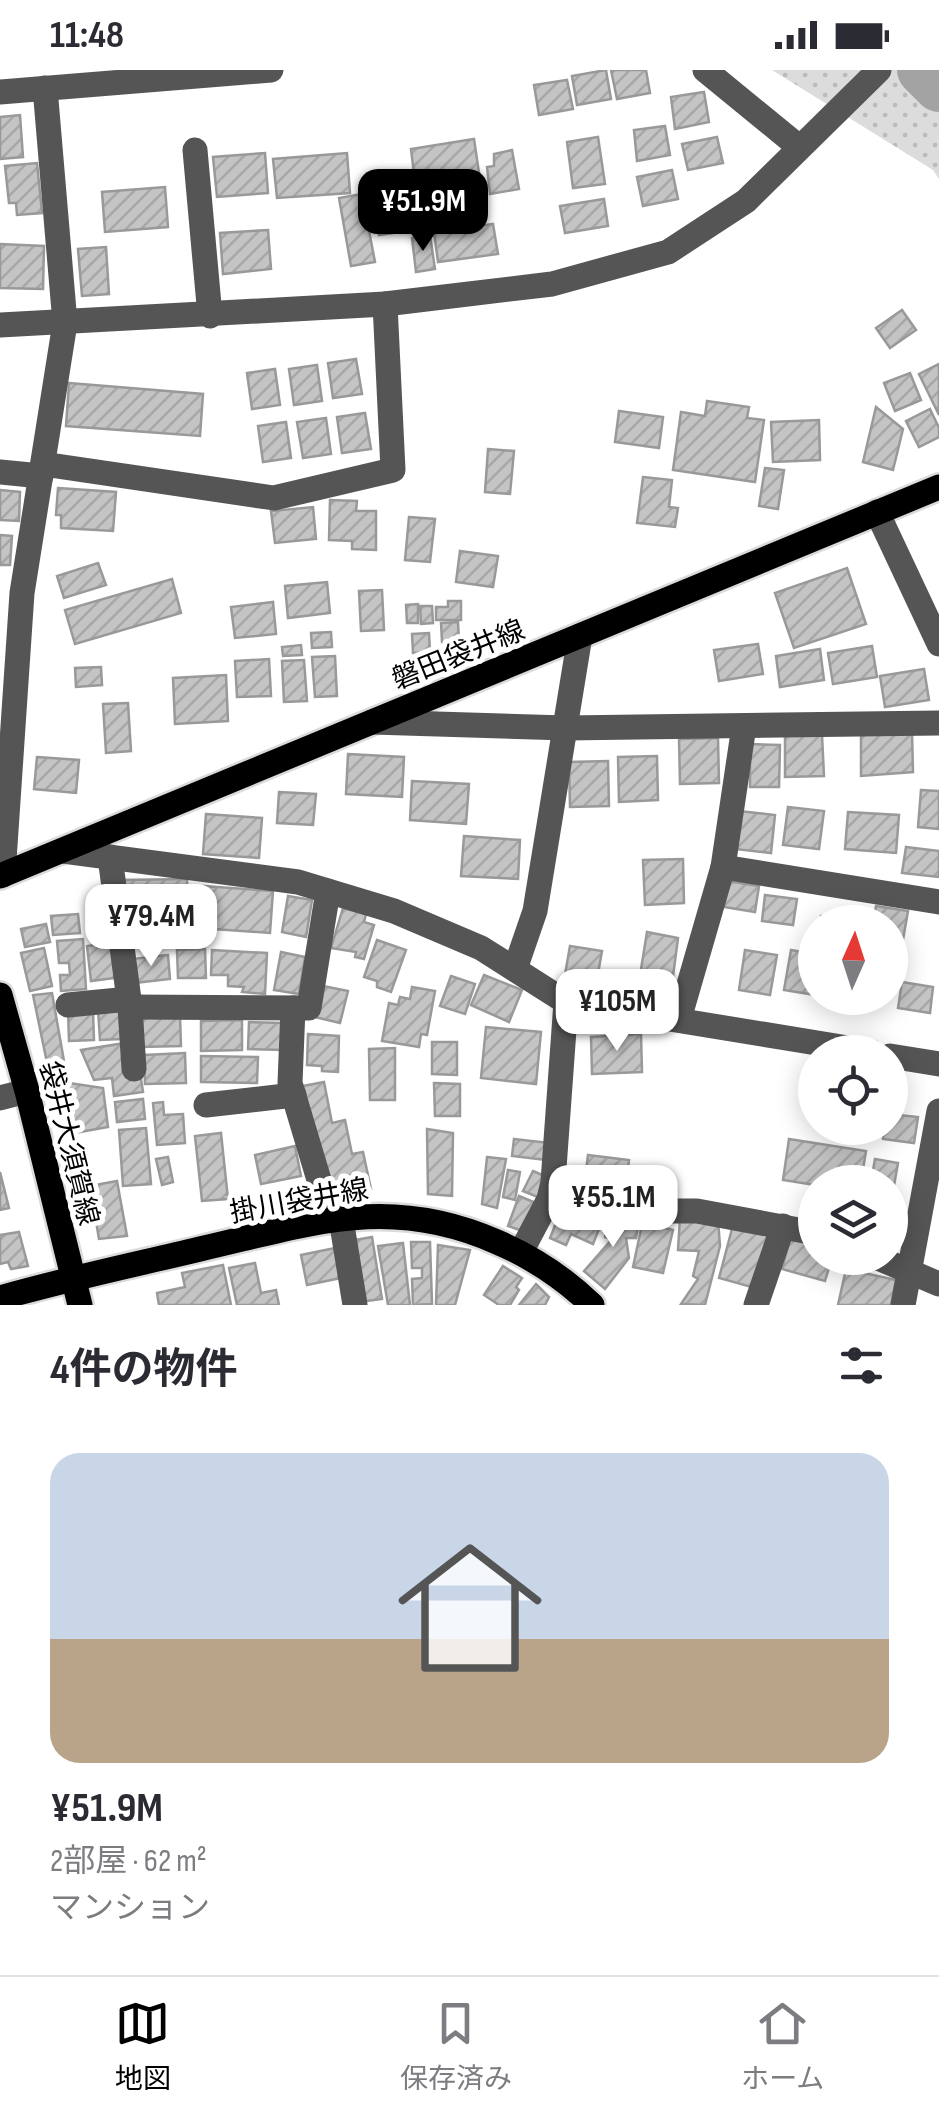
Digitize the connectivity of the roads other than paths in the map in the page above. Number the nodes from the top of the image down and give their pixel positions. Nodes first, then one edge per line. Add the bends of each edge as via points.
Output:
1 (271, 70) edge
2 (705, 70) edge
3 (879, 70) edge
4 (45, 88) junction
5 (0, 92) edge
6 (799, 148) junction
7 (195, 150) dead end
8 (385, 304) junction
9 (210, 316) junction
10 (65, 323) junction
11 (0, 325) edge
12 (42, 470) junction
13 (0, 472) edge
14 (939, 487) edge
15 (876, 512) junction
16 (11, 591) edge
17 (580, 636) junction
18 (939, 644) edge
19 (372, 722) junction
20 (939, 723) edge
21 (744, 726) junction
22 (566, 728) junction
23 (62, 851) junction
24 (110, 857) junction
25 (723, 867) junction
26 (2, 876) edge
27 (328, 891) junction
28 (939, 902) edge
29 (515, 969) junction
30 (0, 995) edge
31 (566, 1002) junction
32 (129, 1003) junction
33 (68, 1005) dead end
34 (292, 1008) junction
35 (679, 1019) junction
36 (798, 1039) edge
37 (908, 1059) edge
38 (939, 1064) edge
39 (134, 1069) dead end
40 (27, 1091) junction
41 (294, 1096) junction
42 (0, 1098) edge
43 (206, 1105) dead end
44 (939, 1111) edge
45 (550, 1199) junction
46 (336, 1219) junction
47 (783, 1226) junction
48 (798, 1229) edge
49 (521, 1252) junction
50 (909, 1270) junction
51 (72, 1278) junction
52 (939, 1284) edge
53 (0, 1298) edge
54 (80, 1305) edge
55 (355, 1305) edge
56 (592, 1305) edge
57 (756, 1305) edge
58 (903, 1305) edge

1 - 4 street
2 - 6 street
3 - 6 street
4 - 5 street
4 - 10 street
6 - 8 street via 746,201 668,252 552,284
7 - 9 street
8 - 9 street
8 - 12 street via 393,470 274,498
9 - 10 street
10 - 11 street
10 - 12 street
12 - 13 street
12 - 16 street
14 - 15 main road, 磐田袋井線
15 - 17 main road, 磐田袋井線
15 - 18 street
16 - 26 street
17 - 19 main road, 磐田袋井線
17 - 22 street
19 - 22 street
19 - 23 main road, 磐田袋井線
20 - 21 street
21 - 22 street
21 - 25 street
22 - 29 street via 535,911
23 - 24 street
23 - 26 main road, 磐田袋井線
24 - 27 street
24 - 32 street
25 - 28 street
25 - 35 street
27 - 29 street via 394,911
27 - 34 street via 308,1008
29 - 31 street
30 - 40 main road, 袋井大須賀線
31 - 35 street
31 - 45 street
32 - 33 street
32 - 34 street
32 - 39 street
34 - 41 street
35 - 36 street
37 - 38 street
40 - 42 street
40 - 51 main road, 袋井大須賀線
41 - 43 street
41 - 46 street
44 - 50 street
45 - 47 street via 698,1211
45 - 49 street
46 - 49 main road, 掛川袋井線 via 428,1218
46 - 51 main road, 掛川袋井線
46 - 55 street
47 - 48 street
47 - 57 street
49 - 56 main road, 掛川袋井線
50 - 52 street
50 - 58 street
51 - 53 main road, 掛川袋井線
51 - 54 main road, 袋井大須賀線

